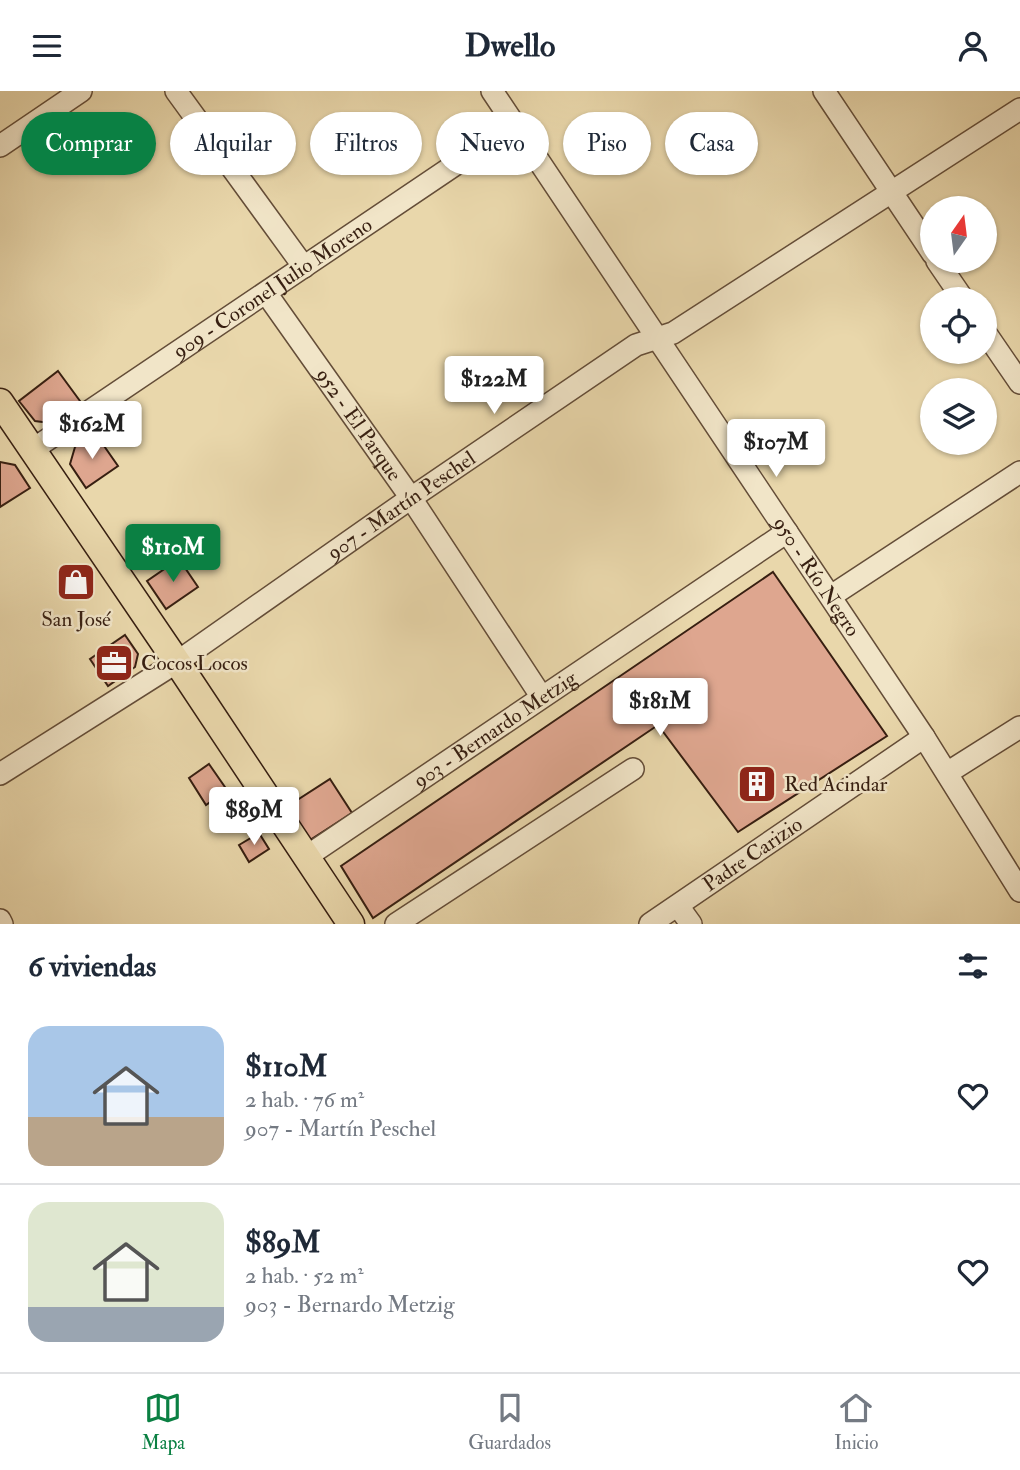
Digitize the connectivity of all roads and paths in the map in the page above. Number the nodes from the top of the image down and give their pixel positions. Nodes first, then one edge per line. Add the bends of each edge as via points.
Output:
1 (81, 91) edge
2 (176, 91) edge
3 (492, 91) edge
4 (824, 91) edge
5 (1020, 109) edge
6 (506, 112) edge
7 (0, 146) edge
8 (440, 175) edge
9 (547, 175) edge
10 (891, 192) junction
11 (920, 235) edge
12 (304, 267) junction
13 (266, 293) junction
14 (656, 338) junction
15 (997, 349) edge
16 (1020, 383) edge
17 (4, 415) edge
18 (32, 450) junction
19 (1020, 472) edge
20 (411, 498) junction
21 (787, 533) junction
22 (831, 596) junction
23 (177, 662) junction
24 (541, 696) junction
25 (1020, 727) edge
26 (924, 737) junction
27 (633, 769) dead end
28 (947, 773) junction
29 (0, 774) edge
30 (306, 857) junction
31 (1020, 891) edge
32 (678, 906) junction
33 (351, 924) edge
34 (396, 924) edge
35 (650, 924) edge
36 (691, 924) edge

1 - 7 street
2 - 12 street
3 - 6 street, 950 - Río Negro
4 - 10 street
5 - 10 street, 907 - Martín Peschel
8 - 12 street, 909 - Coronel Julio Moreno
9 - 14 street, 950 - Río Negro
10 - 11 street
10 - 14 street, 907 - Martín Peschel via 673,333
12 - 13 street, 909 - Coronel Julio Moreno
13 - 18 street, 909 - Coronel Julio Moreno
13 - 20 street, 952 - El Parque
14 - 20 street, 907 - Martín Peschel via 636,345
14 - 21 street, 950 - Río Negro
15 - 16 street
17 - 18 main road
18 - 23 main road
19 - 22 street
20 - 23 street, 907 - Martín Peschel
20 - 24 street, 952 - El Parque
21 - 22 street, 950 - Río Negro
21 - 24 street, 903 - Bernardo Metzig
22 - 26 street, 950 - Río Negro
23 - 29 street, 907 - Martín Peschel
23 - 30 main road
24 - 30 street, 903 - Bernardo Metzig
25 - 28 street
26 - 28 street, 950 - Río Negro
26 - 32 street, Padre Carizio
27 - 34 street
28 - 31 street, 950 - Río Negro
30 - 33 main road
32 - 35 street, Padre Carizio
32 - 36 street

